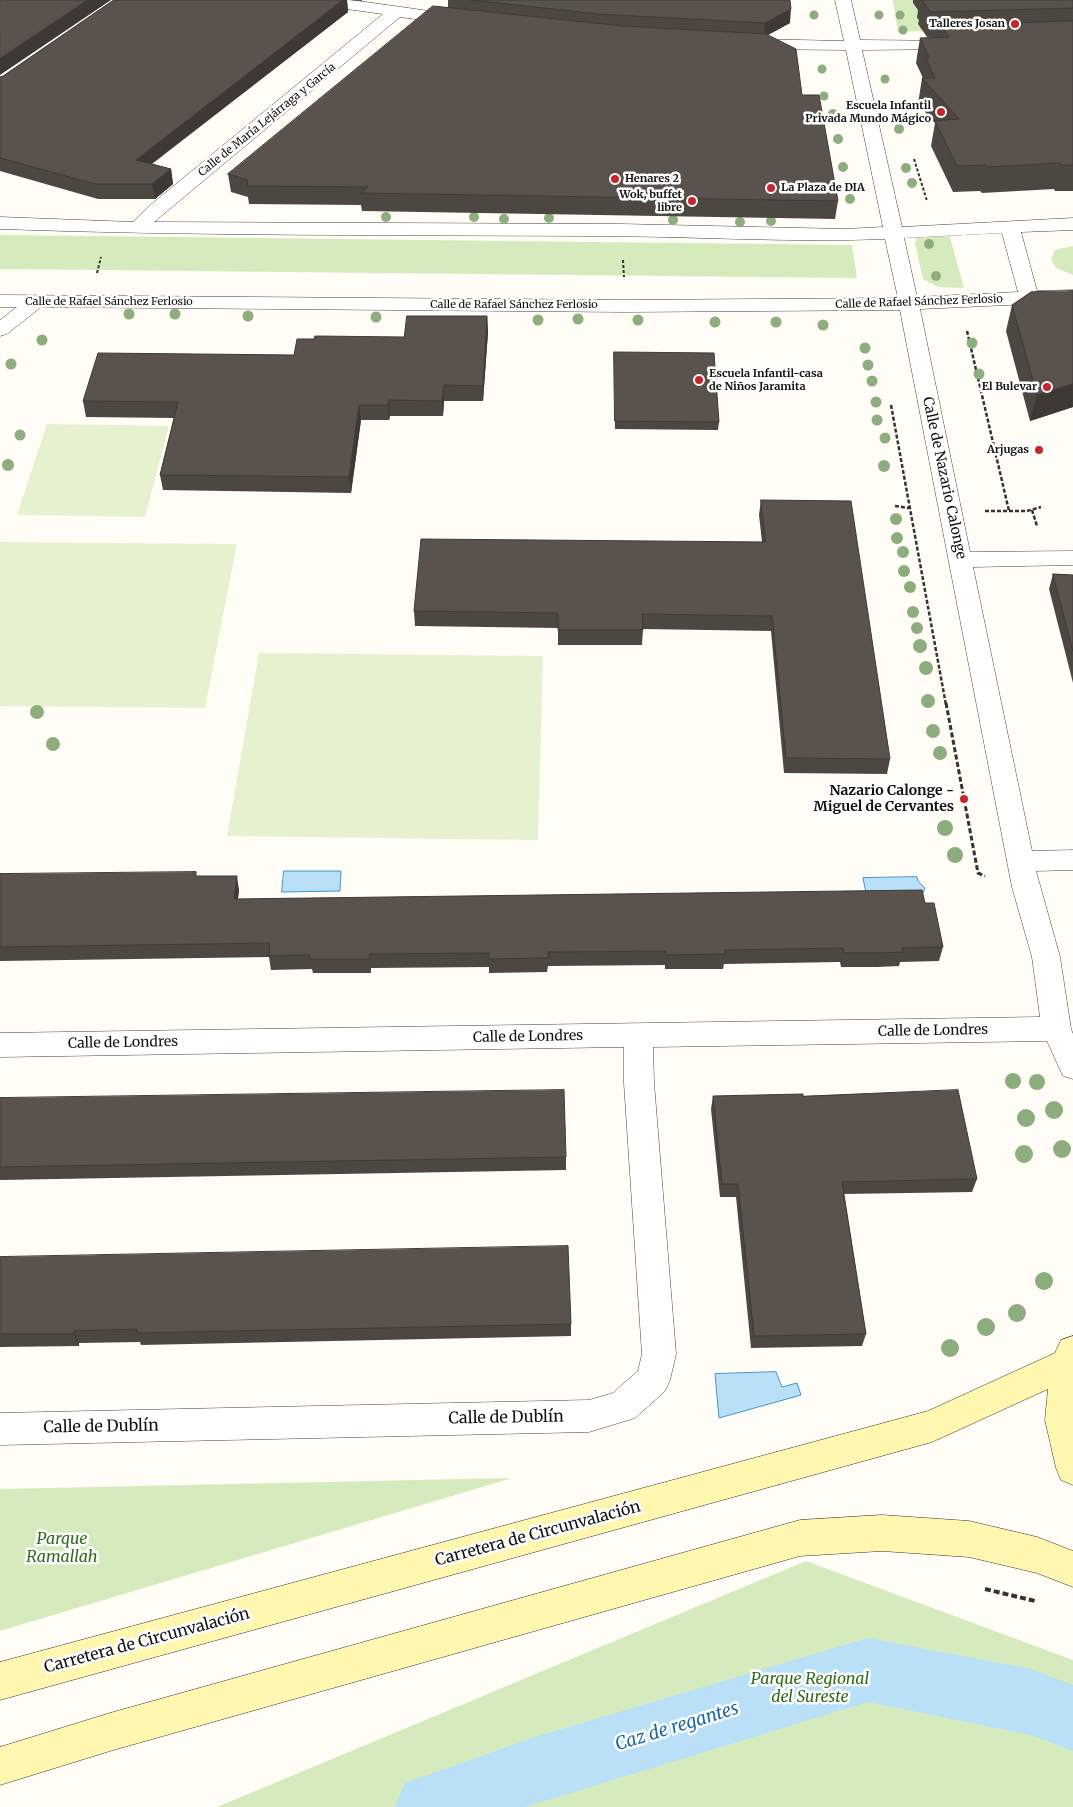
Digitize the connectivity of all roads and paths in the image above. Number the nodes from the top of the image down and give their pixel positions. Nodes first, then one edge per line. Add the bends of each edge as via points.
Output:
1 (318, 0) edge
2 (843, 0) edge
3 (396, 12) junction
4 (473, 22) edge
5 (734, 44) edge
6 (977, 44) edge
7 (853, 46) junction
8 (926, 108) dead end
9 (902, 109) dead end
10 (913, 155) dead end
11 (929, 209) dead end
12 (0, 223) edge
13 (1073, 224) edge
14 (1010, 226) junction
15 (138, 228) junction
16 (621, 230) junction
17 (892, 231) junction
18 (1073, 296) edge
19 (1029, 298) junction
20 (0, 301) edge
21 (38, 301) junction
22 (909, 304) junction
23 (626, 306) junction
24 (966, 327) dead end
25 (0, 330) edge
26 (890, 403) dead end
27 (1009, 511) dead end
28 (1073, 558) edge
29 (961, 560) junction
30 (1073, 860) edge
31 (1024, 874) junction
32 (1046, 957) junction
33 (1073, 1000) edge
34 (1056, 1029) junction
35 (638, 1035) junction
36 (0, 1045) edge
37 (1073, 1067) edge
38 (1070, 1358) edge
39 (0, 1429) edge
40 (1073, 1468) edge
41 (1073, 1569) edge
42 (982, 1588) dead end
43 (1040, 1602) dead end
44 (0, 1681) edge
45 (0, 1766) edge

1 - 3 street
2 - 7 street, Calle de Nazario Calonge
3 - 4 street
3 - 15 street, Calle de María Lejárraga y García
5 - 7 street
6 - 7 street
7 - 17 street, Calle de Nazario Calonge
8 - 9 path
10 - 11 path
12 - 15 street
13 - 14 street
14 - 17 street
14 - 19 street
15 - 16 street
16 - 17 street via 845,234
16 - 23 path
17 - 22 street, Calle de Nazario Calonge
18 - 19 street, Calle de Rafael Sánchez Ferlosio
19 - 22 street, Calle de Rafael Sánchez Ferlosio
20 - 21 street, Calle de Rafael Sánchez Ferlosio
21 - 23 street, Calle de Rafael Sánchez Ferlosio
21 - 25 street
22 - 23 street, Calle de Rafael Sánchez Ferlosio
22 - 29 street, Calle de Nazario Calonge
24 - 27 path
26 - 31 path via 978,873 1001,883
28 - 29 street
29 - 31 street, Calle de Nazario Calonge
30 - 31 street
31 - 32 street, Calle de Nazario Calonge
32 - 33 street, Calle de Nazario Calonge
32 - 34 street, Calle de Nazario Calonge
34 - 35 street, Calle de Londres
34 - 37 street, Calle de Nazario Calonge
35 - 36 street, Calle de Londres
35 - 39 street, Calle de Dublín via 660,1354 653,1380 623,1407 589,1416
38 - 40 main road via 1062,1420
38 - 44 main road, Carretera de Circunvalación via 932,1426
41 - 45 main road via 1037,1555 970,1539 882,1533 800,1538 119,1729
42 - 43 path

